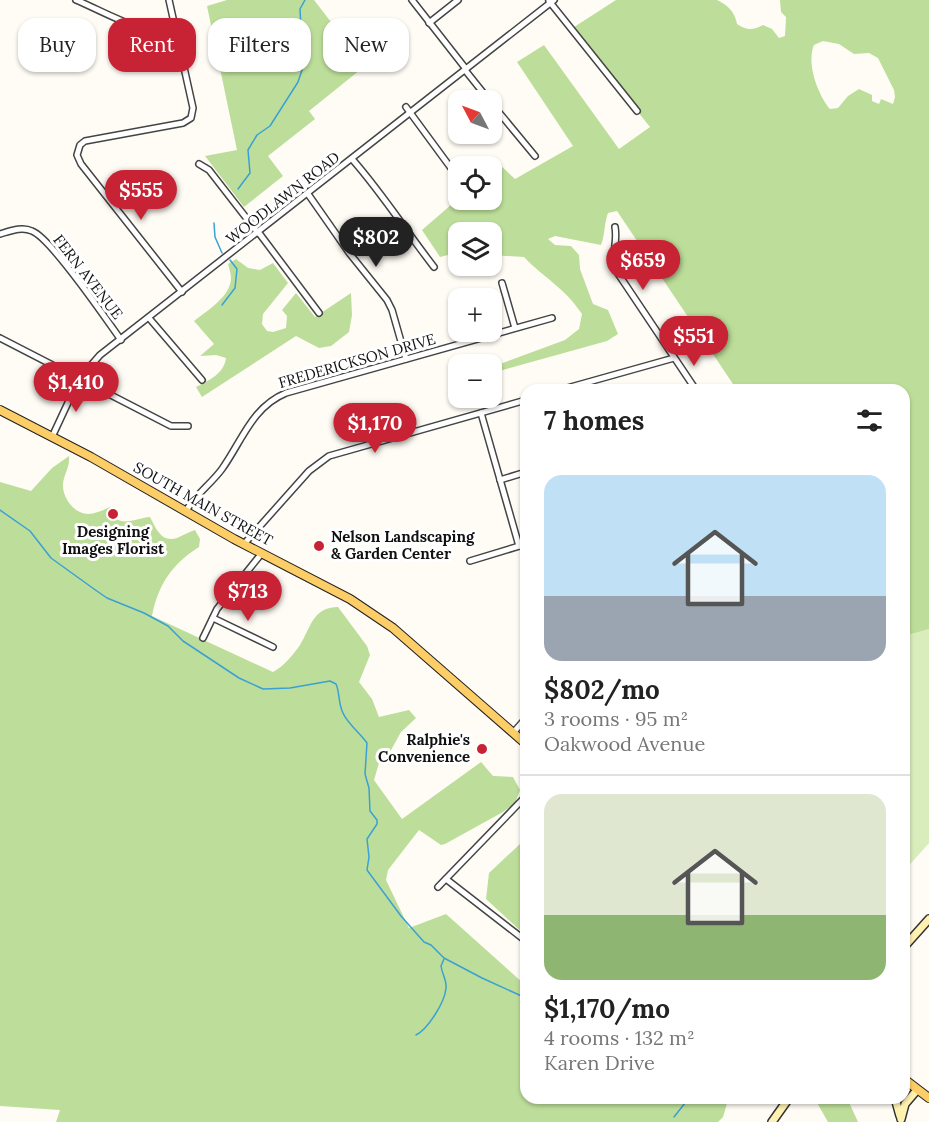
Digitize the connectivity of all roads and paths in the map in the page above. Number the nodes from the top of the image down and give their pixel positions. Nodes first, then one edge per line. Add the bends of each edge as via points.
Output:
1 (76, 0) edge
2 (169, 0) edge
3 (412, 0) edge
4 (458, 0) edge
5 (551, 1) edge
6 (118, 18) edge
7 (173, 18) edge
8 (429, 23) junction
9 (466, 70) junction
10 (185, 72) edge
11 (482, 90) edge
12 (408, 110) junction
13 (637, 111) dead end
14 (502, 116) edge
15 (535, 156) dead end
16 (352, 159) junction
17 (199, 164) dead end
18 (448, 164) edge
19 (308, 194) junction
20 (615, 227) dead end
21 (259, 233) junction
22 (0, 234) edge
23 (434, 267) dead end
24 (502, 283) dead end
25 (182, 292) junction
26 (319, 313) dead end
27 (149, 318) junction
28 (552, 318) dead end
29 (515, 328) junction
30 (0, 338) edge
31 (121, 340) junction
32 (674, 358) junction
33 (406, 359) junction
34 (79, 379) junction
35 (202, 380) dead end
36 (581, 384) edge
37 (692, 384) edge
38 (520, 402) edge
39 (0, 410) edge
40 (481, 413) junction
41 (188, 426) dead end
42 (52, 436) junction
43 (520, 474) edge
44 (500, 480) junction
45 (186, 511) junction
46 (244, 544) junction
47 (519, 546) joint
48 (262, 553) junction
49 (470, 561) dead end
50 (213, 618) junction
51 (202, 638) dead end
52 (273, 648) dead end
53 (520, 725) edge
54 (513, 733) junction
55 (520, 739) edge
56 (520, 802) edge
57 (446, 879) junction
58 (438, 887) dead end
59 (929, 918) edge
60 (520, 936) edge
61 (910, 940) edge
62 (910, 1085) edge
63 (917, 1090) junction
64 (910, 1098) edge
65 (929, 1098) edge
66 (785, 1104) edge
67 (897, 1104) edge
68 (905, 1104) edge
69 (901, 1120) edge
70 (772, 1122) edge

1 - 6 street
2 - 7 street
3 - 8 street
4 - 8 street
5 - 9 street, WOODLAWN ROAD
5 - 13 street
8 - 9 street
9 - 11 street
9 - 12 street, WOODLAWN ROAD
10 - 25 street via 193,108 191,118 183,123 85,141 77,155
12 - 16 street, WOODLAWN ROAD
12 - 18 street
14 - 15 street
16 - 19 street, WOODLAWN ROAD
16 - 23 street
17 - 21 street via 209,170
19 - 21 street, WOODLAWN ROAD
19 - 33 street via 387,300
20 - 32 street via 615,269
21 - 25 street, WOODLAWN ROAD
21 - 26 street
22 - 31 street, FERN AVENUE via 25,229 40,236
24 - 29 street
25 - 27 street, WOODLAWN ROAD
27 - 31 street, WOODLAWN ROAD
27 - 35 street
28 - 29 street, FREDERICKSON DRIVE
29 - 33 street, FREDERICKSON DRIVE
30 - 34 street
31 - 34 street, WOODLAWN ROAD via 92,362
32 - 36 street
32 - 37 street
33 - 45 street, FREDERICKSON DRIVE via 274,398 256,413 223,468
34 - 41 street via 171,426
34 - 42 street, WOODLAWN ROAD
38 - 40 street
39 - 42 main road, SOUTH MAIN STREET
40 - 44 street
40 - 46 street via 329,456 309,471
42 - 45 main road, SOUTH MAIN STREET
43 - 44 street
44 - 47 street
45 - 46 main road, SOUTH MAIN STREET
46 - 48 main road, SOUTH MAIN STREET
47 - 49 street
48 - 50 street
48 - 54 main road, SOUTH MAIN STREET via 370,611
50 - 51 street
50 - 52 street
53 - 54 street
54 - 55 main road, SOUTH MAIN STREET
56 - 57 street
57 - 58 street
57 - 60 street
59 - 61 main road
62 - 63 main road
63 - 64 main road
63 - 65 main road
66 - 70 main road
67 - 69 main road
68 - 69 main road

